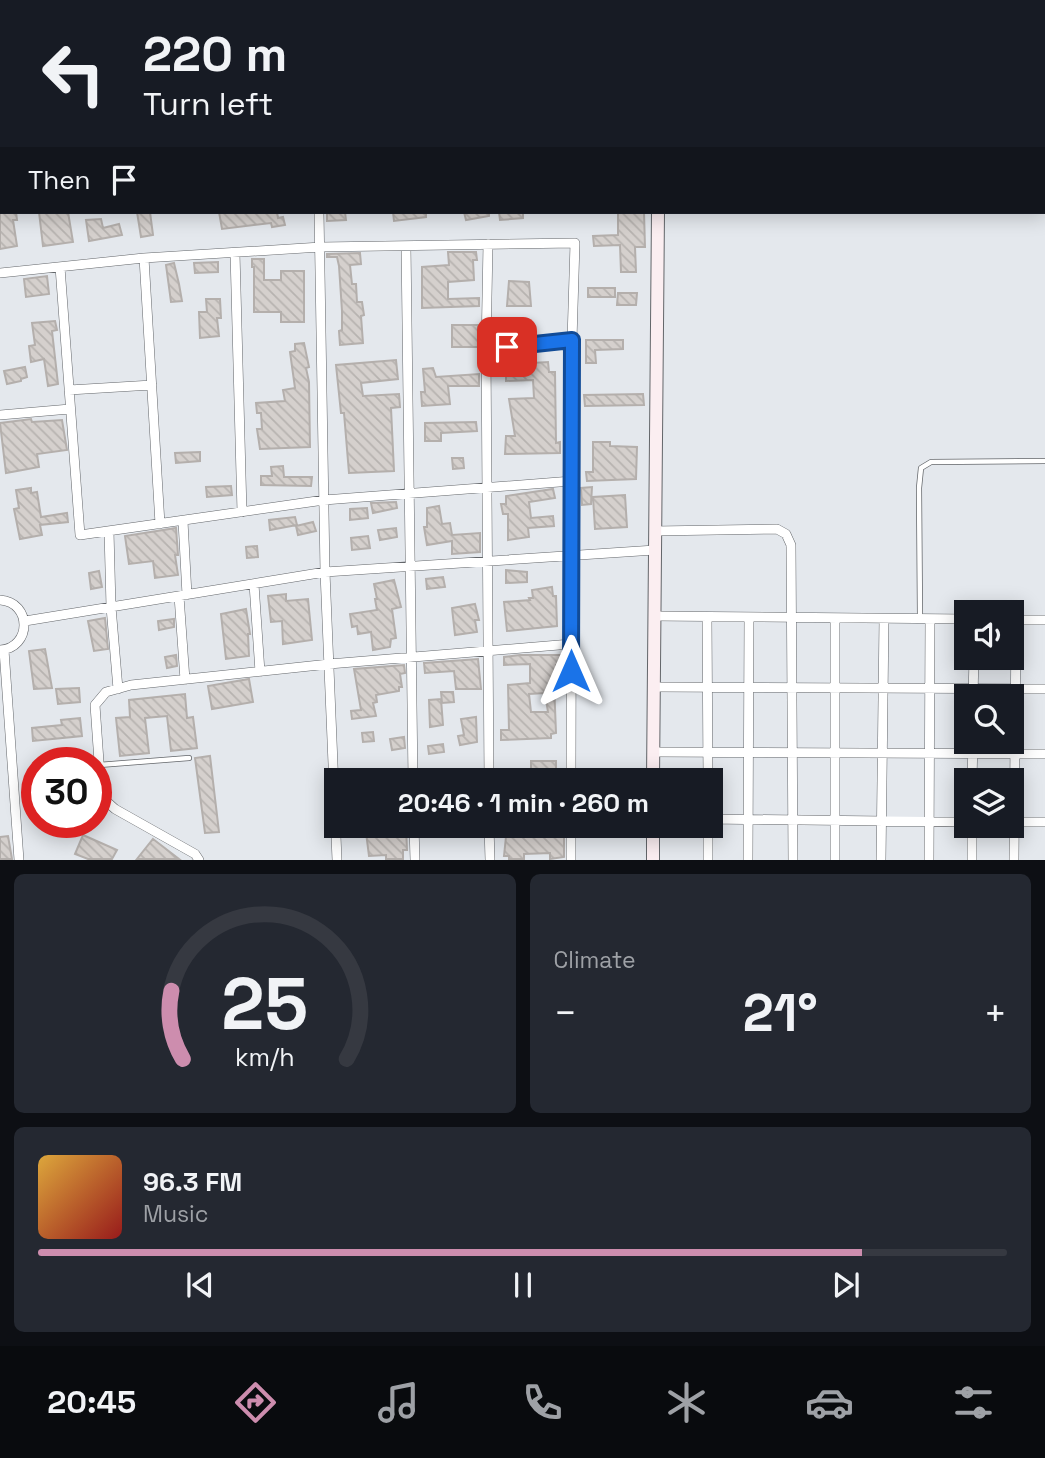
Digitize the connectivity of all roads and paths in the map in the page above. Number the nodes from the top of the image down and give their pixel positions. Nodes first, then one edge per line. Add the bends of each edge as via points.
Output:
1 (319, 214) edge
2 (658, 214) edge
3 (488, 244) junction
4 (406, 246) junction
5 (321, 247) junction
6 (235, 253) junction
7 (145, 258) junction
8 (60, 267) junction
9 (0, 273) edge
10 (572, 340) junction
11 (486, 350) junction
12 (152, 385) junction
13 (69, 390) junction
14 (70, 410) junction
15 (0, 415) edge
16 (1045, 461) edge
17 (572, 481) junction
18 (487, 487) junction
19 (408, 494) junction
20 (324, 500) junction
21 (242, 512) junction
22 (183, 520) junction
23 (160, 524) junction
24 (109, 531) junction
25 (654, 531) junction
26 (654, 550) junction
27 (572, 556) junction
28 (487, 561) junction
29 (409, 567) junction
30 (325, 572) junction
31 (254, 584) junction
32 (183, 596) junction
33 (0, 600) edge
34 (111, 607) junction
35 (654, 616) junction
36 (707, 617) junction
37 (749, 617) junction
38 (792, 618) junction
39 (835, 618) junction
40 (884, 619) junction
41 (920, 619) junction
42 (930, 619) junction
43 (954, 619) edge
44 (1024, 620) edge
45 (1045, 620) edge
46 (25, 621) junction
47 (571, 644) junction
48 (2, 650) edge
49 (488, 651) junction
50 (411, 657) junction
51 (329, 664) junction
52 (260, 671) junction
53 (185, 680) junction
54 (654, 687) junction
55 (708, 687) junction
56 (749, 688) junction
57 (793, 688) junction
58 (835, 688) junction
59 (883, 688) junction
60 (930, 688) junction
61 (118, 689) junction
62 (1024, 689) edge
63 (1045, 689) edge
64 (954, 690) edge
65 (98, 747) edge
66 (653, 752) junction
67 (708, 752) junction
68 (749, 753) junction
69 (793, 753) junction
70 (835, 753) junction
71 (883, 753) junction
72 (929, 754) junction
73 (954, 754) edge
74 (973, 754) edge
75 (1014, 754) edge
76 (1024, 754) edge
77 (1045, 754) edge
78 (189, 758) dead end
79 (112, 764) edge
80 (413, 768) edge
81 (489, 768) edge
82 (571, 768) edge
83 (653, 768) edge
84 (708, 768) edge
85 (972, 768) edge
86 (1014, 768) edge
87 (112, 806) edge
88 (723, 819) edge
89 (748, 820) junction
90 (793, 820) junction
91 (835, 821) junction
92 (882, 821) junction
93 (929, 821) junction
94 (954, 822) edge
95 (1024, 822) edge
96 (1045, 822) edge
97 (414, 838) edge
98 (489, 838) edge
99 (571, 838) edge
100 (653, 838) edge
101 (708, 838) edge
102 (972, 838) edge
103 (1013, 838) edge
104 (19, 859) edge
105 (199, 859) edge
106 (337, 859) edge
107 (415, 859) edge
108 (490, 859) edge
109 (570, 859) edge
110 (653, 859) edge
111 (708, 859) edge
112 (748, 859) edge
113 (793, 859) edge
114 (835, 859) edge
115 (881, 859) edge
116 (929, 859) edge
117 (972, 859) edge
118 (1014, 859) edge

1 - 5 street
2 - 25 street
3 - 4 street
3 - 10 street via 575,243
3 - 11 street
4 - 5 street
4 - 19 street
5 - 6 street
5 - 20 street
6 - 7 street
6 - 21 street
7 - 8 street
7 - 12 street
8 - 9 street
8 - 13 street
10 - 11 street
10 - 17 street
11 - 18 street
12 - 13 street
12 - 23 street
13 - 14 street
14 - 15 street
14 - 24 street via 79,535
16 - 41 lane via 930,462 921,468
17 - 18 street
17 - 27 street
18 - 19 street
18 - 28 street
19 - 20 street
19 - 29 street
20 - 21 street
20 - 30 street
21 - 22 street
22 - 23 street
22 - 32 street
23 - 24 street
24 - 34 street
25 - 26 street
25 - 38 street via 777,529 786,534 791,545
26 - 27 street
26 - 35 street
27 - 28 street
27 - 47 street
28 - 29 street
28 - 49 street
29 - 30 street
29 - 50 street
30 - 31 street
30 - 51 street
31 - 32 street
31 - 52 street
32 - 34 street
32 - 53 street
33 - 46 street via 15,604
34 - 46 street
34 - 61 street
35 - 36 street
35 - 54 street
36 - 37 street
36 - 55 street
37 - 38 street
37 - 56 street
38 - 39 street
38 - 57 street
39 - 40 street
39 - 58 street
40 - 41 street
40 - 59 street
41 - 42 street
42 - 43 street
42 - 60 street
44 - 45 street
46 - 48 street via 21,640
47 - 49 street
47 - 82 street
48 - 104 street
49 - 50 street
49 - 81 street
50 - 51 street
50 - 80 street
51 - 52 street
51 - 106 street
52 - 53 street
53 - 61 street
54 - 55 street
54 - 66 street
55 - 56 street
55 - 67 street
56 - 57 street
56 - 68 street
57 - 58 street
57 - 69 street
58 - 59 street
58 - 70 street
59 - 60 street
59 - 71 street
60 - 64 street
60 - 72 street
61 - 65 street via 106,692 95,705
62 - 63 street
66 - 67 street
66 - 83 street
67 - 68 street
67 - 84 street
68 - 69 street
68 - 89 street
69 - 70 street
69 - 90 street
70 - 71 street
70 - 91 street
71 - 72 street
71 - 92 street
72 - 73 street
72 - 93 street
74 - 85 street
75 - 86 street
76 - 77 street
78 - 79 lane
87 - 105 street
88 - 89 street
89 - 90 street
89 - 112 street
90 - 91 street
90 - 113 street
91 - 92 street
91 - 114 street
92 - 93 street
92 - 115 street
93 - 94 street
93 - 116 street
95 - 96 street
97 - 107 street
98 - 108 street
99 - 109 street
100 - 110 street
101 - 111 street
102 - 117 street
103 - 118 street

